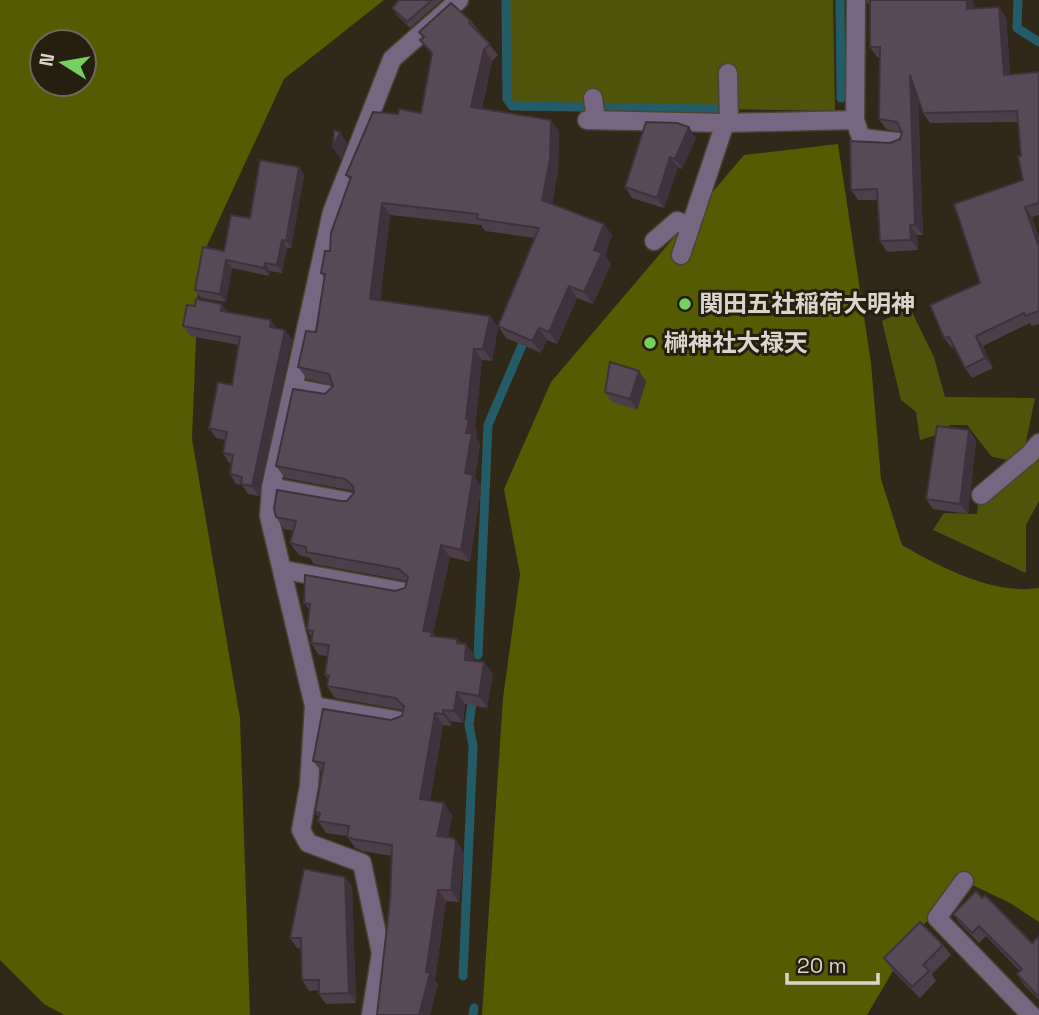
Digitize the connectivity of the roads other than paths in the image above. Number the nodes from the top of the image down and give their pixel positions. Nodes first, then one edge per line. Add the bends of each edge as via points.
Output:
1 (459, 0) edge
2 (856, 0) edge
3 (728, 73) dead end
4 (593, 98) dead end
5 (856, 120) junction
6 (727, 123) junction
7 (898, 142) edge
8 (690, 226) junction
9 (654, 241) dead end
10 (681, 255) dead end
11 (294, 388) junction
12 (330, 394) edge
13 (1039, 443) edge
14 (271, 487) junction
15 (981, 495) dead end
16 (351, 502) edge
17 (284, 570) junction
18 (405, 592) edge
19 (314, 706) junction
20 (401, 721) edge
21 (964, 881) dead end
22 (371, 1015) edge
23 (1031, 1015) edge

1 - 11 street via 392,59 332,212
2 - 5 street
3 - 6 street
4 - 6 street via 591,120
5 - 6 street
5 - 7 street via 861,138
6 - 8 street
8 - 9 street via 677,221
8 - 10 street
11 - 12 street
11 - 14 street
13 - 15 street
14 - 16 street
14 - 17 street via 269,516
17 - 18 street
17 - 19 street
19 - 20 street
19 - 22 street via 302,830 307,843 362,863 381,953
21 - 23 street via 937,918

